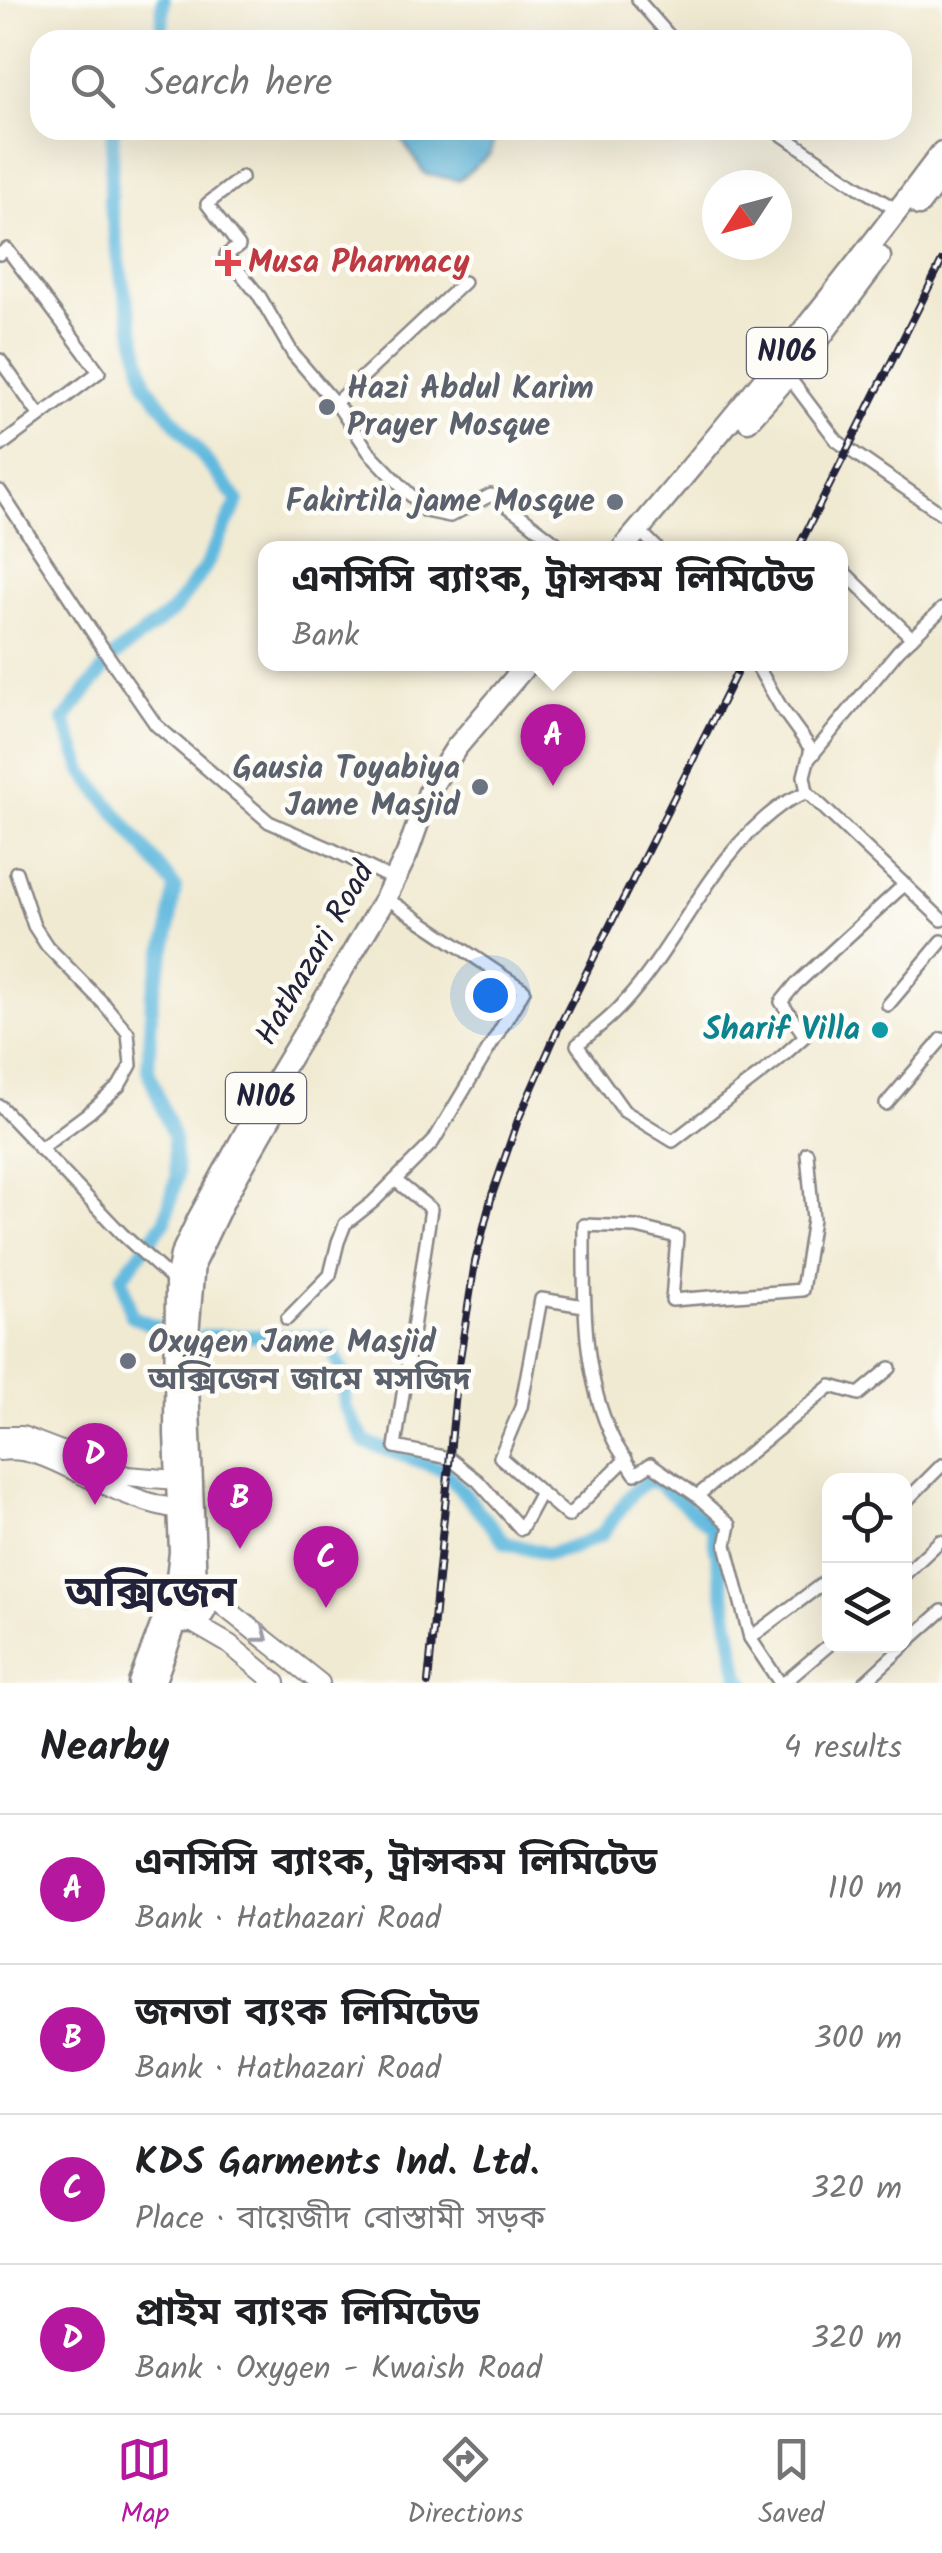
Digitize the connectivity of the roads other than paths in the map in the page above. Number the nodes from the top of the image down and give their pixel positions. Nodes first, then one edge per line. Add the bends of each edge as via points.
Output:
1 (638, 0) edge
2 (664, 30) edge
3 (788, 140) edge
4 (942, 152) edge
5 (942, 175) edge
6 (242, 177) dead end
7 (899, 211) junction
8 (0, 254) edge
9 (464, 282) dead end
10 (0, 360) edge
11 (788, 376) junction
12 (334, 403) junction
13 (40, 416) junction
14 (0, 446) edge
15 (0, 491) edge
16 (942, 514) edge
17 (554, 541) edge
18 (629, 541) edge
19 (649, 541) edge
20 (848, 576) edge
21 (942, 609) edge
22 (912, 638) junction
23 (520, 671) edge
24 (535, 671) edge
25 (760, 671) edge
26 (808, 762) junction
27 (808, 792) junction
28 (16, 872) dead end
29 (394, 880) junction
30 (905, 884) junction
31 (395, 904) junction
32 (942, 920) edge
33 (942, 941) edge
34 (888, 1005) dead end
35 (942, 1040) edge
36 (886, 1104) dead end
37 (0, 1106) edge
38 (40, 1149) junction
39 (807, 1153) dead end
40 (395, 1180) junction
41 (176, 1283) junction
42 (584, 1306) junction
43 (287, 1319) dead end
44 (890, 1368) dead end
45 (0, 1436) edge
46 (0, 1451) edge
47 (626, 1459) junction
48 (942, 1465) edge
49 (177, 1480) junction
50 (540, 1492) junction
51 (912, 1494) edge
52 (697, 1496) junction
53 (179, 1509) junction
54 (940, 1541) edge
55 (912, 1567) edge
56 (822, 1584) edge
57 (192, 1587) junction
58 (942, 1611) edge
59 (179, 1616) junction
60 (750, 1638) junction
61 (912, 1638) edge
62 (822, 1650) edge
63 (896, 1653) edge
64 (139, 1683) edge
65 (154, 1683) edge
66 (276, 1683) edge
67 (320, 1683) edge
68 (782, 1683) edge
69 (864, 1683) edge

1 - 2 street
3 - 7 street
4 - 7 highway, N106
5 - 11 highway, N106
6 - 12 street via 207,204 238,246 226,255
7 - 18 highway, N106
8 - 13 street via 7,249 99,372
9 - 12 street
10 - 13 street
11 - 16 street via 837,441
11 - 19 highway, N106
12 - 17 street via 369,452 426,511 450,516 491,496
13 - 14 street
15 - 29 street via 156,725 269,822
20 - 22 street
21 - 22 street
22 - 26 street
23 - 29 highway, Hathazari Road / N106 via 430,789
24 - 31 highway, Hathazari Road / N106 via 458,765
25 - 26 street via 811,749
26 - 27 street
27 - 30 street
27 - 30 street via 781,804 724,861 623,1005 577,1045 624,1111 672,1141 776,1062 805,1036 781,1002
28 - 38 street via 34,926 128,1033 130,1049 131,1064 119,1086
29 - 41 highway, Hathazari Road / N106 via 198,1219
30 - 32 street
31 - 40 street via 524,990 433,1142
31 - 57 highway, Hathazari Road / N106 via 194,1262 186,1354
33 - 34 street
35 - 36 street
37 - 38 street
38 - 41 street
39 - 42 street via 812,1219 802,1290 672,1300 678,1237 584,1225
40 - 43 street via 346,1224 330,1275
40 - 50 street via 431,1209 395,1447 449,1458 521,1529
41 - 49 highway, Hathazari Road / N106
42 - 47 street via 593,1383
42 - 50 street via 542,1299 521,1407 500,1457
44 - 52 street via 859,1394 830,1386
45 - 49 main road via 22,1436 127,1476
46 - 53 main road via 47,1458 121,1492
47 - 50 street via 568,1516
47 - 52 street via 636,1474 651,1464
48 - 51 street
49 - 53 highway, Hathazari Road / N106
52 - 60 street via 730,1524 726,1545
53 - 57 highway, Hathazari Road / N106 via 180,1552
54 - 55 street
56 - 60 street
57 - 59 highway, N106 via 168,1595
57 - 59 highway, N106 via 206,1598 206,1609 201,1616
57 -> 67 main road
58 - 61 street
59 - 64 highway, N106
59 - 65 highway, N106
59 - 66 main road via 229,1644
60 - 68 street
62 - 68 street
63 - 69 street

